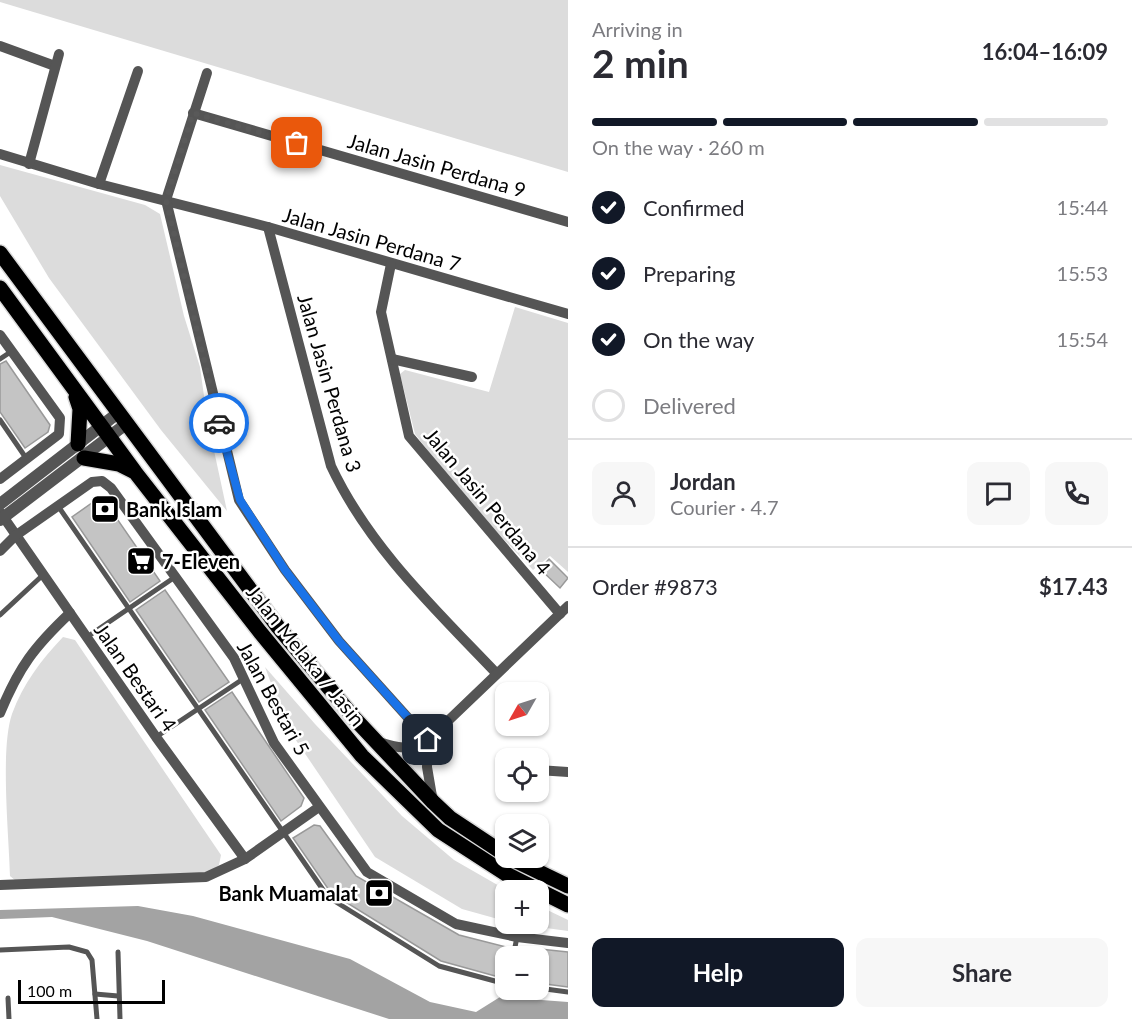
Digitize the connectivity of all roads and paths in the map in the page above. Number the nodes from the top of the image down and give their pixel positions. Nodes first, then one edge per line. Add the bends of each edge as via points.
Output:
1 (0, 46) edge
2 (59, 54) dead end
3 (55, 66) junction
4 (138, 71) dead end
5 (207, 72) dead end
6 (193, 113) junction
7 (0, 154) edge
8 (28, 164) junction
9 (99, 184) junction
10 (166, 200) junction
11 (568, 222) edge
12 (268, 228) junction
13 (0, 253) edge
14 (391, 264) junction
15 (0, 288) edge
16 (568, 314) edge
17 (0, 335) edge
18 (12, 351) junction
19 (0, 359) edge
20 (392, 359) junction
21 (472, 377) dead end
22 (73, 389) junction
23 (122, 419) junction
24 (0, 420) edge
25 (101, 424) junction
26 (110, 437) junction
27 (81, 451) junction
28 (27, 458) junction
29 (135, 472) junction
30 (0, 479) edge
31 (0, 504) edge
32 (58, 506) junction
33 (1, 517) edge
34 (15, 536) junction
35 (0, 551) edge
36 (44, 574) junction
37 (175, 577) junction
38 (130, 608) junction
39 (564, 610) edge
40 (70, 613) junction
41 (0, 615) edge
42 (86, 637) junction
43 (496, 673) junction
44 (243, 679) junction
45 (199, 709) junction
46 (0, 713) edge
47 (156, 737) junction
48 (428, 740) junction
49 (375, 741) junction
50 (549, 771) edge
51 (568, 772) edge
52 (433, 802) junction
53 (319, 807) junction
54 (283, 832) junction
55 (495, 848) edge
56 (245, 860) junction
57 (531, 868) edge
58 (0, 885) edge
59 (568, 886) edge
60 (568, 905) edge
61 (516, 937) junction
62 (568, 943) edge
63 (515, 946) edge
64 (0, 950) edge
65 (118, 952) dead end
66 (495, 981) edge
67 (549, 989) edge
68 (568, 992) edge
69 (95, 993) junction
70 (118, 996) junction
71 (8, 998) dead end
72 (9, 1019) edge
73 (97, 1019) edge
74 (120, 1019) edge

1 - 3 street
2 - 3 street
3 - 8 street
4 - 9 street
5 - 6 street
6 - 10 street
6 - 11 street, Jalan Jasin Perdana 9
7 - 8 street, Jalan Jasin Perdana 7
8 - 9 street, Jalan Jasin Perdana 7
9 - 10 street, Jalan Jasin Perdana 7
10 - 12 street, Jalan Jasin Perdana 7
10 - 48 street via 240,500 285,570 339,641
12 - 14 street, Jalan Jasin Perdana 7
12 - 43 street, Jalan Jasin Perdana 3 via 331,466 343,492 396,564
13 - 23 main road, Jalan Melaka / Jasin
14 - 16 street, Jalan Jasin Perdana 7
14 - 20 street, Jalan Jasin Perdana 4 via 381,312
15 - 22 main road, Jalan Melaka / Jasin
17 - 18 street
18 - 19 lane
18 - 28 street via 60,418 58,434
20 - 21 street
20 - 39 street, Jalan Jasin Perdana 4 via 414,444
22 - 25 main road, Jalan Melaka / Jasin
22 - 27 main road via 80,409
23 - 25 street
23 - 26 street
23 - 49 main road, Jalan Melaka / Jasin via 278,627
24 - 28 lane
25 - 26 main road, Jalan Melaka / Jasin
25 - 27 street
26 - 27 street
26 - 29 main road, Jalan Melaka / Jasin
27 - 29 main road
27 - 31 street
27 - 33 street
28 - 30 street
29 - 60 main road, Jalan Melaka / Jasin via 362,756 438,830 506,874
32 - 34 street, Jalan Bestari 5
32 - 37 street, Jalan Bestari 5 via 92,482 102,481
32 - 38 lane
33 - 34 street, Jalan Bestari 4
34 - 35 street, Jalan Bestari 5
34 - 36 street, Jalan Bestari 4
36 - 40 street, Jalan Bestari 4
36 - 41 lane
37 - 38 lane
37 - 44 street, Jalan Bestari 5 via 234,658
38 - 42 lane
38 - 45 lane
39 - 43 street
40 - 42 street, Jalan Bestari 4
40 - 46 street via 37,645
42 - 47 street, Jalan Bestari 4
43 - 48 street
44 - 45 lane
44 - 53 street, Jalan Bestari 5 via 274,744
45 - 47 lane
45 - 54 lane
47 - 56 street, Jalan Bestari 4
48 - 49 street via 412,749
48 - 52 street via 427,767
49 - 52 main road, Jalan Melaka / Jasin
50 - 51 street
52 - 55 main road, Jalan Melaka / Jasin
53 - 54 street
53 - 61 street, Jalan Bestari 5 via 367,872 456,924
54 - 56 street
54 - 66 lane via 332,901 440,966
56 - 58 street via 206,877
57 - 59 main road
61 - 62 street, Jalan Bestari 5
61 - 63 lane
64 - 69 lane via 69,947 87,952 92,960
65 - 70 lane
67 - 68 lane
69 - 70 lane
69 - 73 lane
70 - 74 lane
71 - 72 lane

